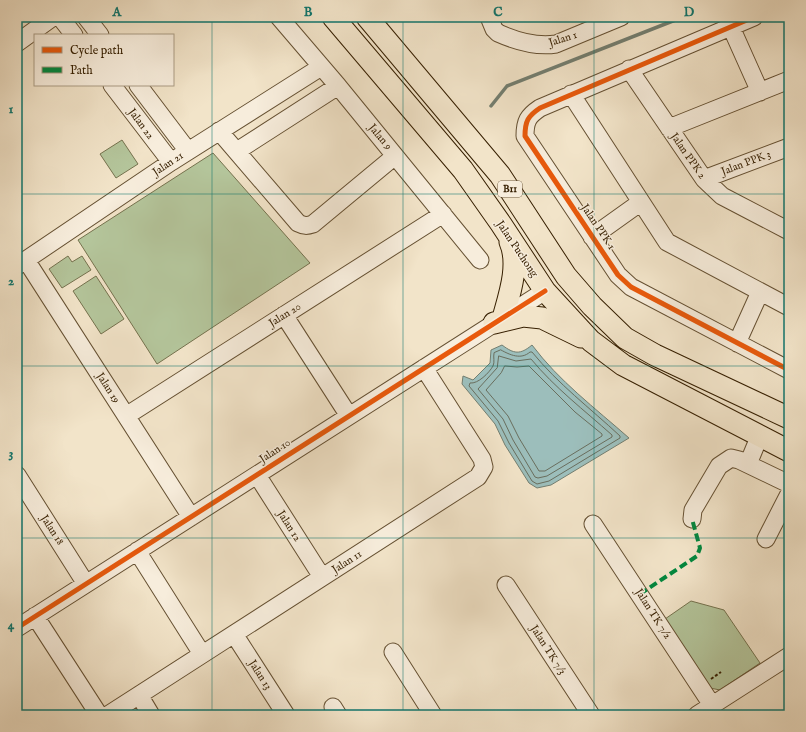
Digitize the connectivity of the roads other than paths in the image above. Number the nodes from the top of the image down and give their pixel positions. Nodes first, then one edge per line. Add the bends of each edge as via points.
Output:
1 (53, 17) edge
2 (60, 17) edge
3 (86, 17) edge
4 (279, 17) edge
5 (367, 17) edge
6 (376, 17) edge
7 (489, 17) edge
8 (621, 17) edge
9 (754, 17) edge
10 (334, 18) edge
11 (731, 27) junction
12 (73, 34) edge
13 (99, 34) edge
14 (17, 42) edge
15 (392, 46) junction
16 (321, 66) junction
17 (629, 69) junction
18 (789, 80) edge
19 (113, 86) edge
20 (139, 86) edge
21 (338, 86) junction
22 (760, 92) junction
23 (571, 94) junction
24 (669, 128) junction
25 (219, 131) junction
26 (789, 147) edge
27 (188, 151) junction
28 (237, 151) junction
29 (396, 156) junction
30 (170, 162) junction
31 (704, 179) junction
32 (516, 198) junction
33 (641, 202) junction
34 (444, 214) junction
35 (501, 224) junction
36 (789, 231) edge
37 (592, 237) junction
38 (480, 260) dead end
39 (22, 263) edge
40 (545, 291) junction
41 (760, 292) junction
42 (789, 307) edge
43 (284, 315) junction
44 (498, 320) junction
45 (625, 338) junction
46 (591, 341) junction
47 (737, 343) junction
48 (424, 368) junction
49 (789, 370) edge
50 (126, 416) junction
51 (349, 416) junction
52 (789, 418) edge
53 (773, 440) edge
54 (789, 451) edge
55 (748, 464) junction
56 (17, 475) edge
57 (257, 475) junction
58 (789, 484) edge
59 (789, 494) edge
60 (191, 517) junction
61 (692, 519) dead end
62 (593, 524) dead end
63 (766, 539) dead end
64 (137, 552) junction
65 (322, 577) junction
66 (86, 584) junction
67 (506, 585) dead end
68 (35, 616) junction
69 (17, 628) edge
70 (234, 634) junction
71 (393, 652) dead end
72 (202, 654) junction
73 (789, 656) edge
74 (139, 695) junction
75 (712, 705) junction
76 (99, 715) edge
77 (108, 715) edge
78 (151, 715) edge
79 (286, 715) edge
80 (433, 715) edge
81 (591, 715) edge
82 (697, 715) edge

1 - 14 street
2 - 12 street
3 - 13 street
4 - 16 street, Jalan 9
5 - 15 main road, B11
6 - 15 main road
7 - 8 street, Jalan 1 via 498,33 536,45 556,44
9 - 11 street, Jalan PPK 1
10 - 35 main road, Jalan Puchong / B11 via 462,170
11 - 17 street, Jalan PPK 1
11 - 22 street
15 - 32 main road, B11 via 500,175
16 - 21 street, Jalan 9
16 - 25 street, Jalan 21
17 - 23 street, Jalan PPK 1
17 - 24 street, Jalan PPK 2
18 - 22 street
19 - 30 street, Jalan 22
20 - 27 street, Jalan 22
21 - 28 street
21 - 29 street, Jalan 9
22 - 24 street
23 - 33 street
23 - 37 street, Jalan PPK 1 via 532,113 525,123 525,136
24 - 31 street, Jalan PPK 2
25 - 27 street, Jalan 21
25 - 28 street
26 - 31 street, Jalan PPK 3
27 - 30 street, Jalan 21
28 - 29 street via 303,226 313,224
29 - 34 street, Jalan 9
30 - 39 street, Jalan 21
31 - 36 street, Jalan PPK 2 via 722,196
32 - 40 main road via 517,224 544,267 547,278
32 - 45 main road, B11 via 566,276
33 - 37 street
33 - 41 street via 667,242
34 - 38 street, Jalan 9
34 - 43 street, Jalan 20
35 - 40 main road, Jalan Puchong / B11
35 - 44 main road via 511,245 514,268 511,289
37 - 47 street, Jalan PPK 1 via 618,275 631,287
39 - 50 street, Jalan 19
40 - 44 street, Jalan 10
40 - 45 main road via 565,299 576,313 603,332
40 - 46 main road, Jalan Puchong / B11
41 - 42 street
41 - 47 street
43 - 50 street, Jalan 20
43 - 51 street
44 - 46 main road via 523,316 542,318
44 - 48 street, Jalan 10
45 - 52 main road, B11 via 655,355
46 - 53 main road, Jalan Puchong / B11 via 623,364
47 - 49 street, Jalan PPK 1
48 - 51 street, Jalan 10
48 - 65 street, Jalan 11 via 482,459 484,467 478,477
50 - 60 street, Jalan 19
51 - 57 street, Jalan 10
53 - 54 main road, Jalan Puchong / B11
53 - 55 street
55 - 58 street
55 - 61 street via 731,458 719,466 693,510
56 - 66 street, Jalan 18
57 - 60 street, Jalan 10
57 - 65 street, Jalan 12
59 - 63 street
60 - 64 street, Jalan 10
62 - 75 street, Jalan TK 7/2
64 - 66 street, Jalan 10
64 - 72 street
65 - 70 street, Jalan 11
66 - 68 street, Jalan 10
67 - 81 street, Jalan TK 7/3
68 - 69 street, Jalan 10
68 - 76 street
70 - 72 street, Jalan 11
70 - 79 street, Jalan 13
71 - 80 street
72 - 74 street, Jalan 11
73 - 75 street
74 - 77 street, Jalan 11
74 - 78 street
75 - 82 street

